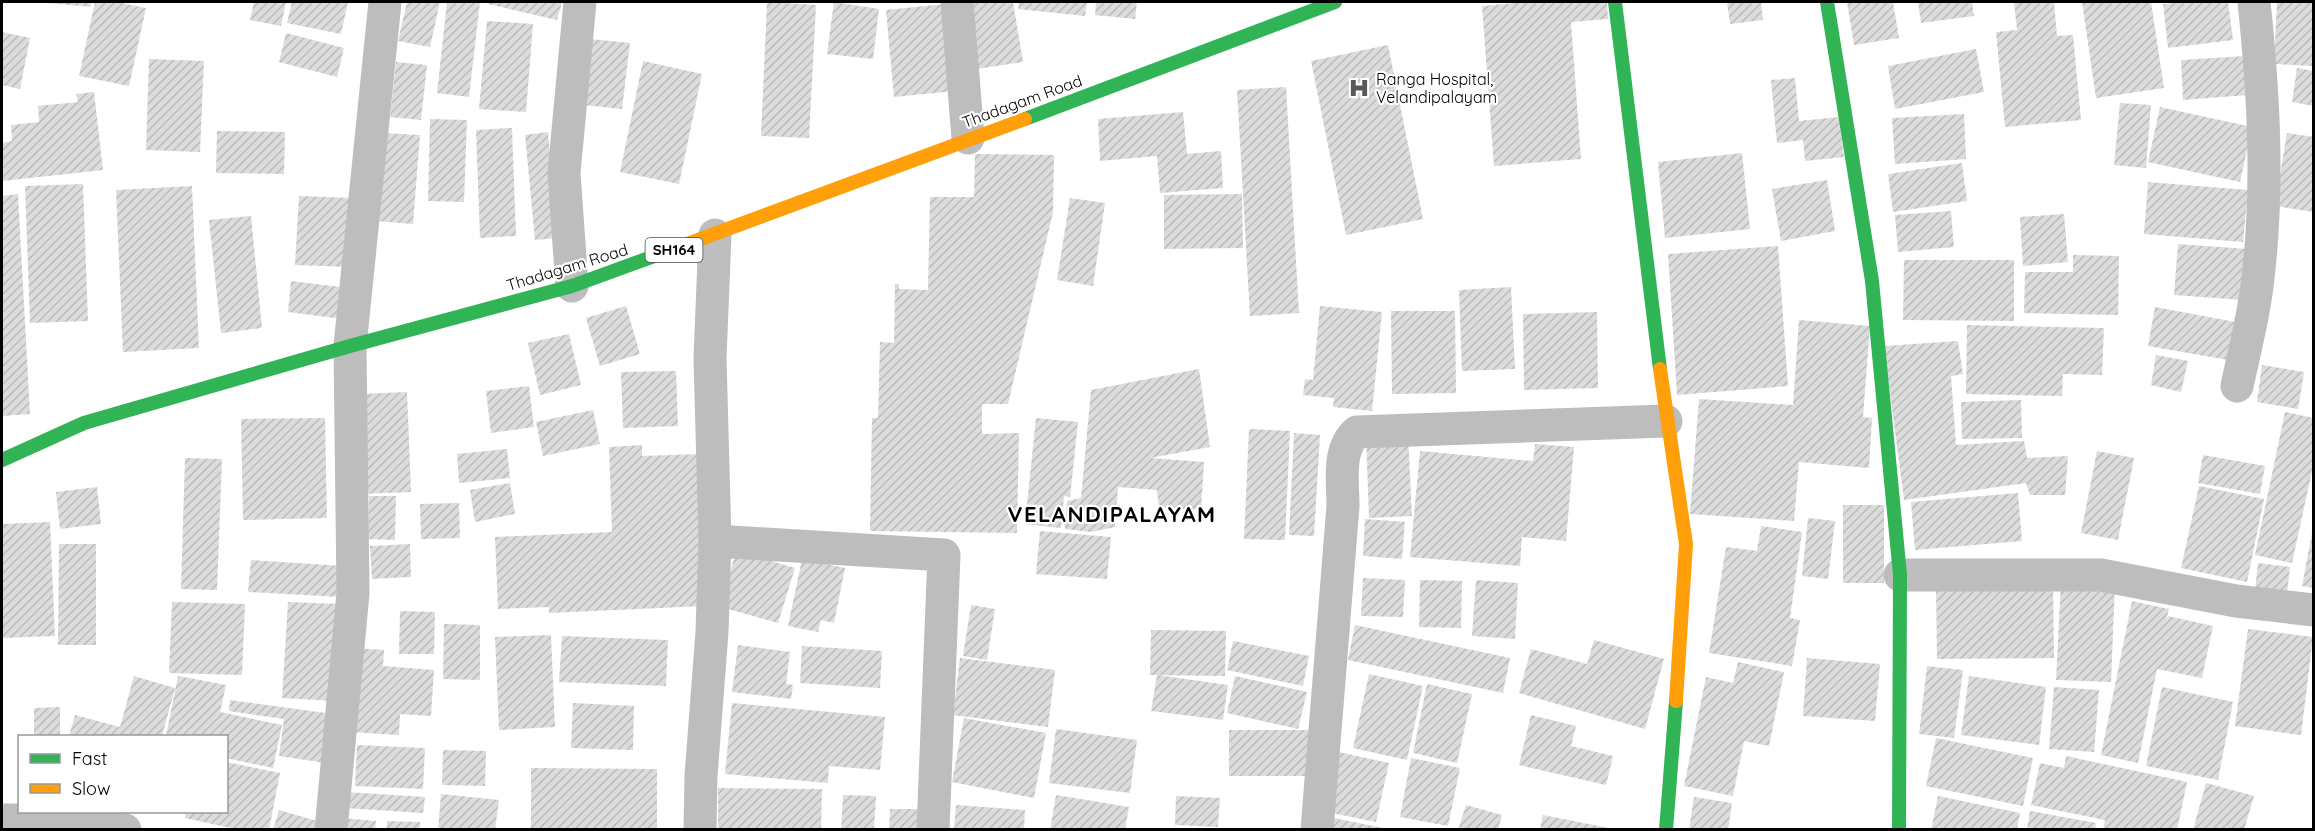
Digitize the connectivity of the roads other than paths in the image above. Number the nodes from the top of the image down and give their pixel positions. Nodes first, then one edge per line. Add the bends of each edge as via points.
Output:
1 (384, 2) edge
2 (580, 2) edge
3 (957, 2) edge
4 (1335, 2) edge
5 (1615, 2) edge
6 (1827, 2) edge
7 (2254, 2) edge
8 (968, 138) junction
9 (715, 235) junction
10 (572, 286) junction
11 (350, 346) junction
12 (2237, 386) dead end
13 (1666, 421) junction
14 (2, 460) edge
15 (715, 541) junction
16 (1900, 575) junction
17 (2313, 610) edge
18 (2, 820) edge
19 (125, 830) edge
20 (331, 830) edge
21 (700, 830) edge
22 (933, 830) edge
23 (1317, 830) edge
24 (1666, 830) edge
25 (1899, 830) edge

1 - 11 street
2 - 10 street via 564,173
3 - 8 street
4 - 8 street, Thadagam Road / SH164
5 - 13 street
6 - 16 street via 1872,281
7 - 12 street via 2264,158 2263,222 2257,288
8 - 9 street, Thadagam Road / SH164
9 - 10 street, Thadagam Road / SH164
9 - 15 street via 710,358
10 - 11 street, Thadagam Road / SH164
11 - 14 street, Thadagam Road / SH164 via 84,423
11 - 20 street via 354,593
13 - 23 street via 1357,432 1350,438 1344,452
13 - 24 street via 1686,544
15 - 21 street
15 - 22 street via 944,555
16 - 17 street via 2100,575 2236,601
16 - 25 street
18 - 19 street via 75,820

